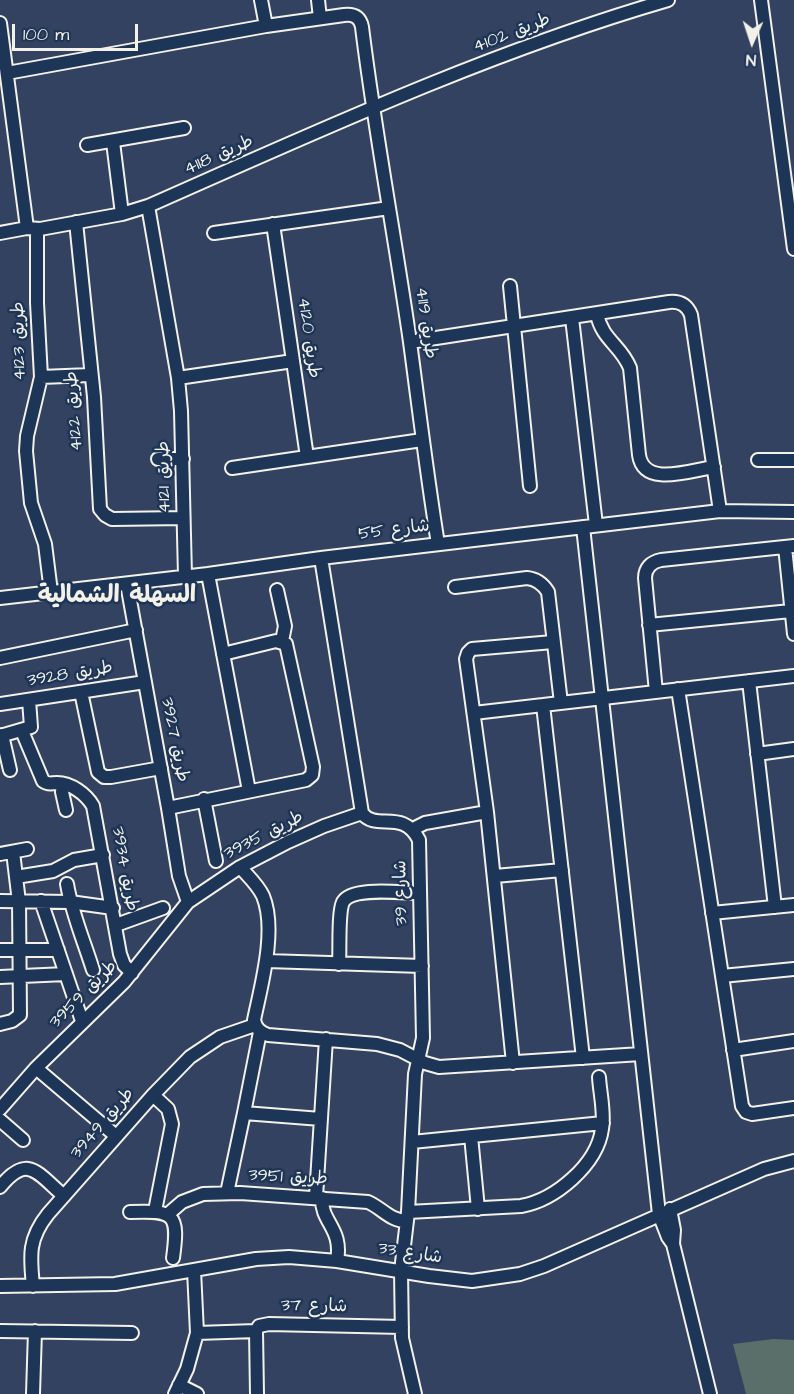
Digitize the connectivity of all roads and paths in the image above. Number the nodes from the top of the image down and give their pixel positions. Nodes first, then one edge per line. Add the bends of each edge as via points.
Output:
1 (261, 0) edge
2 (318, 0) edge
3 (668, 0) edge
4 (761, 0) edge
5 (320, 18) junction
6 (0, 23) edge
7 (266, 26) junction
8 (7, 73) junction
9 (372, 108) junction
10 (184, 128) dead end
11 (113, 142) junction
12 (87, 145) dead end
13 (148, 206) junction
14 (389, 208) junction
15 (122, 213) junction
16 (76, 222) junction
17 (273, 224) junction
18 (32, 229) junction
19 (0, 233) edge
20 (214, 233) dead end
21 (794, 249) edge
22 (510, 286) dead end
23 (597, 314) junction
24 (572, 318) junction
25 (515, 327) junction
26 (410, 342) junction
27 (293, 361) junction
28 (90, 375) junction
29 (41, 377) junction
30 (178, 378) junction
31 (422, 440) junction
32 (307, 457) junction
33 (158, 459) dead end
34 (183, 459) junction
35 (758, 460) dead end
36 (794, 460) edge
37 (714, 466) junction
38 (232, 468) dead end
39 (530, 486) dead end
40 (720, 511) junction
41 (794, 512) edge
42 (183, 518) junction
43 (596, 525) junction
44 (583, 527) junction
45 (438, 544) junction
46 (789, 547) edge
47 (321, 558) junction
48 (208, 574) junction
49 (185, 576) junction
50 (127, 584) junction
51 (455, 587) dead end
52 (277, 590) dead end
53 (51, 592) junction
54 (0, 598) edge
55 (791, 611) junction
56 (649, 625) junction
57 (136, 630) junction
58 (794, 634) edge
59 (282, 641) junction
60 (553, 642) junction
61 (223, 654) junction
62 (0, 658) edge
63 (794, 676) edge
64 (749, 681) junction
65 (145, 682) junction
66 (678, 689) junction
67 (81, 692) junction
68 (656, 692) junction
69 (602, 698) junction
70 (29, 700) junction
71 (561, 703) junction
72 (0, 704) edge
73 (543, 705) junction
74 (474, 713) junction
75 (22, 731) junction
76 (1, 736) edge
77 (794, 749) edge
78 (757, 754) junction
79 (161, 768) junction
80 (10, 770) dead end
81 (63, 784) junction
82 (249, 791) junction
83 (204, 799) junction
84 (168, 807) junction
85 (66, 810) dead end
86 (487, 812) junction
87 (362, 813) junction
88 (413, 830) junction
89 (27, 849) dead end
90 (13, 852) junction
91 (0, 854) edge
92 (103, 855) junction
93 (216, 861) dead end
94 (240, 867) junction
95 (562, 870) junction
96 (495, 876) junction
97 (16, 877) junction
98 (68, 884) dead end
99 (420, 893) junction
100 (0, 901) edge
101 (41, 901) junction
102 (19, 902) junction
103 (70, 902) junction
104 (188, 902) junction
105 (794, 905) edge
106 (776, 907) junction
107 (113, 908) junction
108 (163, 908) dead end
109 (712, 913) junction
110 (116, 925) junction
111 (0, 950) edge
112 (20, 950) junction
113 (58, 950) junction
114 (267, 961) junction
115 (339, 964) junction
116 (422, 966) junction
117 (794, 969) edge
118 (93, 970) dead end
119 (132, 973) junction
120 (66, 974) junction
121 (21, 976) junction
122 (722, 976) junction
123 (0, 977) edge
124 (82, 1021) junction
125 (0, 1024) edge
126 (261, 1031) junction
127 (326, 1040) junction
128 (794, 1041) edge
129 (733, 1050) junction
130 (641, 1054) junction
131 (583, 1058) junction
132 (418, 1060) junction
133 (513, 1063) junction
134 (36, 1068) junction
135 (599, 1077) dead end
136 (153, 1095) junction
137 (794, 1108) edge
138 (0, 1109) edge
139 (244, 1113) junction
140 (321, 1119) junction
141 (0, 1120) edge
142 (603, 1123) junction
143 (116, 1136) junction
144 (471, 1136) junction
145 (23, 1140) dead end
146 (412, 1142) junction
147 (794, 1161) edge
148 (0, 1187) edge
149 (227, 1193) junction
150 (64, 1196) junction
151 (319, 1198) junction
152 (478, 1209) junction
153 (665, 1211) junction
154 (130, 1212) dead end
155 (161, 1213) junction
156 (407, 1217) junction
157 (173, 1258) dead end
158 (337, 1261) junction
159 (194, 1270) junction
160 (401, 1271) junction
161 (0, 1286) edge
162 (33, 1286) junction
163 (402, 1327) junction
164 (0, 1331) edge
165 (35, 1331) junction
166 (256, 1331) junction
167 (132, 1333) dead end
168 (197, 1333) junction
169 (177, 1389) edge
170 (33, 1394) edge
171 (197, 1394) edge
172 (257, 1394) edge
173 (414, 1394) edge
174 (710, 1394) edge

1 - 7 street
2 - 5 street
3 - 9 street, طريق 4102 via 596,21
4 - 21 street
5 - 7 street
5 - 9 street, طريق 4119 via 354,15 361,22
6 - 8 street, طريق 4123
7 - 8 street
8 - 18 street, طريق 4123
9 - 13 street, طريق 4118
9 - 14 street, طريق 4119
10 - 11 street
11 - 12 street
11 - 15 street
13 - 15 street, طريق 4118
13 - 30 street, طريق 4121
14 - 17 street
14 - 26 street, طريق 4119
15 - 16 street, طريق 4118
16 - 18 street
16 - 28 street, طريق 4122
17 - 20 street
17 - 27 street, طريق 4120
18 - 19 street
18 - 29 street, طريق 4123
22 - 25 street
23 - 24 street
23 - 37 street via 601,329 630,368 639,455 644,468 662,475
23 - 37 street via 675,301 689,310
24 - 25 street
24 - 43 street
25 - 26 street
25 - 39 street
26 - 31 street, طريق 4119
27 - 30 street
27 - 32 street, طريق 4120
28 - 29 street
28 - 42 street, طريق 4122 via 102,513 116,519
29 - 53 street, طريق 4123 via 26,451 31,503 45,544
30 - 34 street, طريق 4121
31 - 32 street
31 - 45 street, طريق 4119
32 - 38 street
33 - 34 street
34 - 42 street, طريق 4121
35 - 36 street
37 - 40 street
40 - 41 street, شارع 55
40 - 43 street, شارع 55
42 - 49 street, طريق 4121
43 - 44 street, شارع 55
44 - 45 street, شارع 55
44 - 69 street
45 - 47 street, شارع 55
46 - 55 street
46 - 56 street via 654,562 645,574
47 - 48 street, شارع 55
47 - 87 street
48 - 49 street, شارع 55
48 - 61 street
49 - 50 street, شارع 55
50 - 53 street, شارع 55
50 - 57 street, طريق 3927
51 - 60 street via 536,580 548,592
52 - 59 street via 285,626
53 - 54 street, شارع 55
55 - 56 street
55 - 58 street
56 - 68 street
57 - 62 street
57 - 65 street, طريق 3927
59 - 61 street
59 - 82 street via 288,649 313,773 306,780
60 - 71 street
60 - 74 street via 472,649 467,662
61 - 82 street
63 - 64 street
64 - 66 street
64 - 78 street
65 - 67 street, طريق 3928
65 - 79 street, طريق 3927
66 - 68 street
66 - 109 street
67 - 70 street, طريق 3928
67 - 79 street via 95,766 101,775 111,777
68 - 69 street
69 - 71 street
69 - 130 street
70 - 72 street, طريق 3928
70 - 75 street via 32,725
71 - 73 street
73 - 74 street
73 - 95 street
74 - 86 street
75 - 76 street
75 - 81 street, طريق 3934 via 43,781
76 - 80 street
77 - 78 street
78 - 106 street
79 - 84 street, طريق 3927
81 - 85 street
81 - 92 street, طريق 3934 via 85,795 93,806
82 - 83 street
83 - 84 street
83 - 93 street
84 - 104 street, طريق 3927 via 179,876
86 - 88 street via 425,822
86 - 96 street
87 - 88 street via 370,819 406,824
87 - 94 street, طريق 3935 via 305,834
88 - 99 street, شارع 39 via 419,840
89 - 90 street
90 - 91 street
90 - 97 street
92 - 97 street via 74,860 53,871
92 - 107 street, طريق 3934
94 - 104 street, طريق 3935
94 - 114 street via 266,904
95 - 96 street
95 - 131 street
96 - 133 street
97 - 102 street
98 - 103 street
99 - 115 street via 358,892 347,898 341,908
99 - 116 street, شارع 39
100 - 102 street
101 - 102 street
101 - 103 street
101 - 113 street
102 - 112 street
103 - 107 street
103 - 118 street
104 - 119 street, طريق 3959
105 - 106 street
106 - 109 street
107 - 110 street, طريق 3934
108 - 110 street
109 - 122 street
110 - 119 street, طريق 3934 via 121,958
111 - 112 street
112 - 113 street
112 - 121 street
113 - 120 street
114 - 115 street
114 - 126 street via 254,1020
115 - 116 street
116 - 132 street, شارع 39 via 423,1030
117 - 122 street
119 - 124 street, طريق 3959
120 - 121 street
120 - 124 street
121 - 123 street
121 - 125 street via 20,1015
122 - 129 street
124 - 134 street, طريق 3959
126 - 127 street, طريق 3949
126 - 136 street, طريق 3949 via 220,1037 199,1050
126 - 139 street
127 - 132 street, طريق 3949 via 388,1046
127 - 140 street
128 - 129 street
129 - 137 street via 746,1112
130 - 131 street, طريق 3949
130 - 153 street
131 - 133 street, طريق 3949
132 - 133 street, طريق 3949 via 439,1067
132 - 146 street, شارع 39
134 - 138 street, طريق 3959
134 - 143 street
135 - 142 street
136 - 143 street, طريق 3949
136 - 155 street via 168,1109 172,1124
139 - 140 street
139 - 149 street
140 - 151 street
141 - 145 street
142 - 144 street
142 - 152 street via 589,1159 549,1196 521,1206
143 - 150 street, طريق 3949
144 - 146 street
144 - 152 street
146 - 156 street, شارع 39
147 - 153 street, شارع 33 via 764,1169
148 - 150 street via 14,1172 29,1169
149 - 151 street, طريق 3951
149 - 155 street, طريق 3951 via 195,1196
150 - 162 street, طريق 3949 via 43,1221 32,1244
151 - 156 street, طريق 3951 via 368,1202 392,1218
151 - 158 street via 338,1238
152 - 156 street
153 - 160 street, شارع 33 via 520,1274 472,1281
153 - 174 street via 668,1237 673,1244
154 - 155 street
155 - 157 street via 172,1219 176,1230
156 - 160 street, شارع 39
158 - 159 street, شارع 33 via 256,1259
158 - 160 street, شارع 33
159 - 162 street, شارع 33 via 115,1284
159 - 168 street
160 - 163 street, شارع 39
161 - 162 street, شارع 33
163 - 166 street, شارع 37 via 269,1324
163 - 173 street, شارع 39
164 - 165 street
165 - 167 street
165 - 170 street
166 - 168 street, شارع 37
166 - 172 street
168 - 169 street
169 - 171 street

